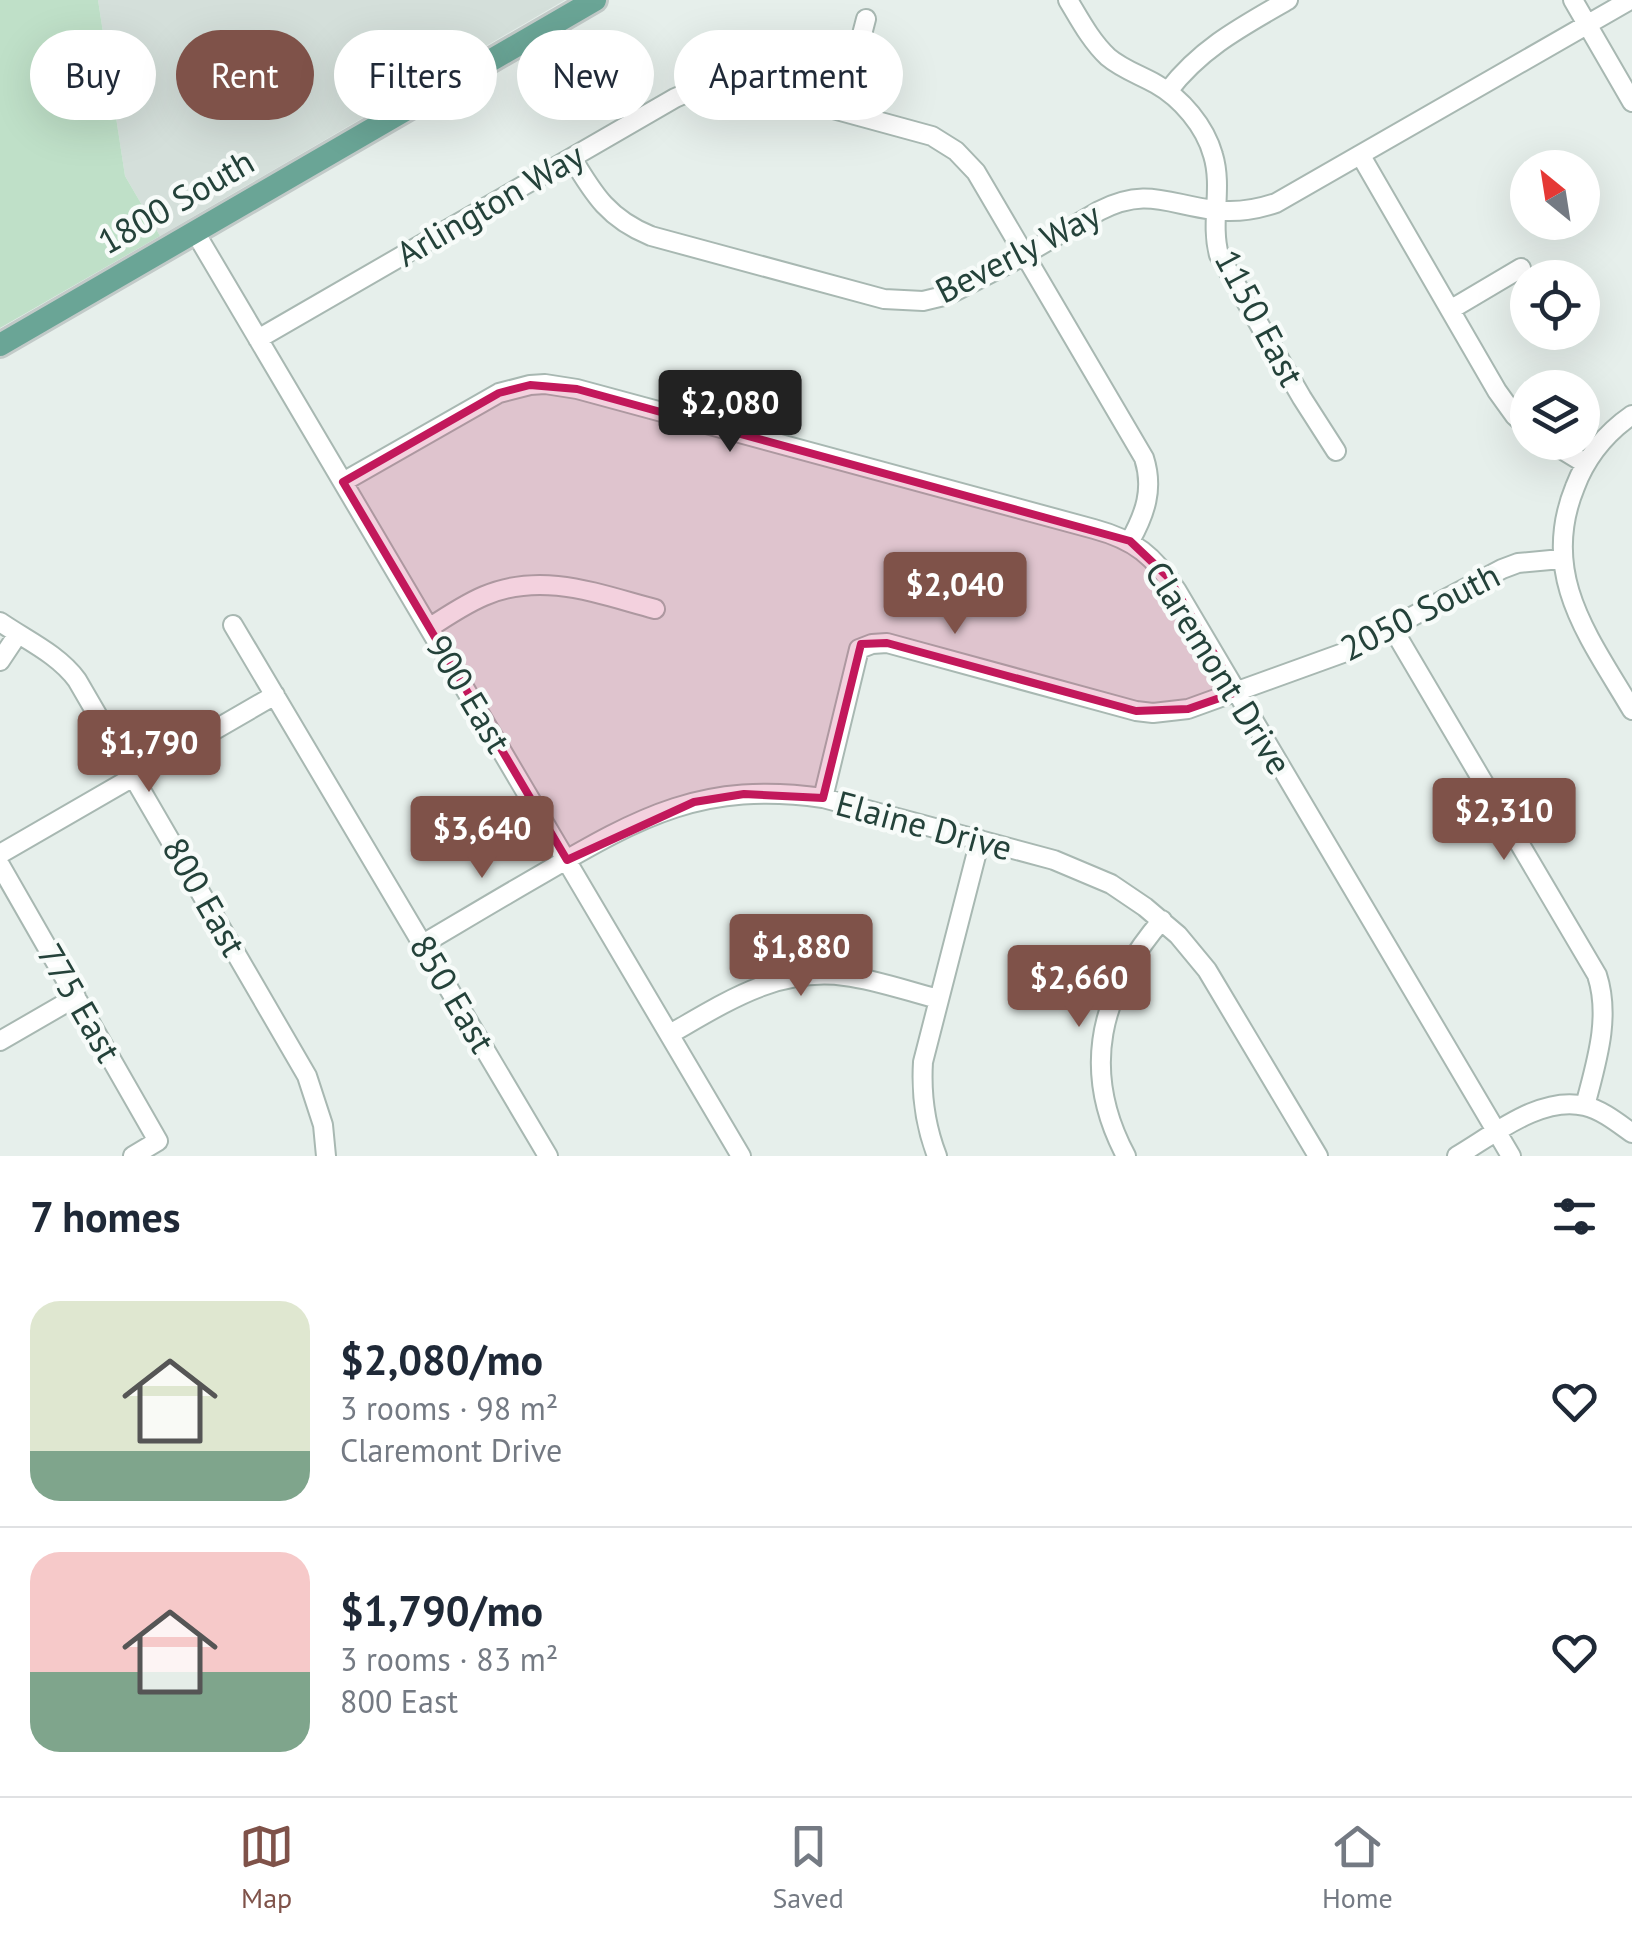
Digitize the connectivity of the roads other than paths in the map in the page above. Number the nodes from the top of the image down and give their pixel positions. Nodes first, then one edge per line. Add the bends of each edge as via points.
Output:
1 (596, 0) edge
2 (1068, 0) edge
3 (1288, 0) edge
4 (1573, 0) edge
5 (1630, 0) edge
6 (866, 19) dead end
7 (1588, 25) junction
8 (863, 30) edge
9 (1168, 91) junction
10 (674, 99) edge
11 (1632, 102) edge
12 (877, 120) edge
13 (1361, 156) junction
14 (572, 158) junction
15 (1216, 210) junction
16 (195, 232) junction
17 (1026, 254) junction
18 (1510, 275) edge
19 (1450, 310) junction
20 (258, 339) junction
21 (0, 345) edge
22 (1510, 408) edge
23 (1632, 416) edge
24 (1336, 451) dead end
25 (1579, 460) edge
26 (1586, 464) junction
27 (343, 482) junction
28 (1130, 541) junction
29 (1561, 559) junction
30 (655, 610) dead end
31 (0, 622) edge
32 (233, 625) dead end
33 (429, 628) junction
34 (1393, 628) junction
35 (18, 634) junction
36 (0, 661) edge
37 (1237, 692) junction
38 (275, 696) junction
39 (1632, 710) edge
40 (134, 777) junction
41 (823, 798) junction
42 (980, 840) junction
43 (0, 854) edge
44 (566, 860) junction
45 (0, 865) edge
46 (1162, 920) junction
47 (422, 944) junction
48 (76, 997) junction
49 (938, 999) junction
50 (670, 1034) junction
51 (0, 1042) edge
52 (1585, 1106) junction
53 (1498, 1132) junction
54 (1632, 1132) edge
55 (133, 1156) edge
56 (326, 1156) edge
57 (548, 1156) edge
58 (742, 1156) edge
59 (937, 1156) edge
60 (1126, 1156) edge
61 (1318, 1156) edge
62 (1457, 1156) edge
63 (1512, 1156) edge

1 - 16 main road, 1800 South
2 - 9 street, 1150 East via 1110,59
3 - 9 street via 1211,46
4 - 7 street
5 - 7 street, Beverly Way
6 - 8 street
7 - 11 street
7 - 13 street, Beverly Way
9 - 15 street, 1150 East via 1197,122 1213,154
10 - 14 street, Arlington Way
12 - 17 street, Arlington Way via 919,131 956,151 985,184
13 - 15 street, Beverly Way via 1276,203
13 - 19 street
14 - 17 street, Beverly Way via 606,208 634,229 896,301 948,295
14 - 20 street, Arlington Way
15 - 17 street, Beverly Way via 1161,198 1123,201
15 - 24 street, 1150 East via 1216,243 1225,267
16 - 20 street, 900 East
16 - 21 main road, 1800 South
17 - 28 street, Arlington Way via 1144,458 1148,498
18 - 19 street
19 - 22 street
20 - 27 street, 900 East
23 - 26 street
25 - 26 street
26 - 29 street via 1567,510
27 - 28 street, Claremont Drive via 499,392 545,384
27 - 33 street, 900 East
28 - 37 street, Claremont Drive via 1168,577
29 - 34 street, 2050 South via 1502,569
29 - 39 street via 1573,605
30 - 33 street via 568,586 531,584 481,597
31 - 35 street, 800 East
32 - 38 street, 850 East
33 - 44 street, 900 East
34 - 37 street, 2050 South
34 - 52 street via 1597,975 1604,1022
35 - 36 street
35 - 40 street, 800 East via 70,670
37 - 41 street, 2050 South via 1188,709 1136,711 887,644 866,645 856,660
37 - 53 street, Claremont Drive
38 - 40 street
38 - 47 street, 850 East
40 - 43 street
40 - 56 street, 800 East via 308,1076
41 - 42 street, Elaine Drive
41 - 44 street, Elaine Drive via 718,796 636,822
42 - 46 street, Elaine Drive via 1093,875
42 - 49 street
44 - 47 street, Elaine Drive
44 - 50 street, 900 East
45 - 48 street, 775 East
46 - 60 street via 1118,986 1101,1042 1103,1098
46 - 61 street, Elaine Drive via 1208,970
47 - 57 street, 850 East
48 - 51 street
48 - 55 street, 775 East via 158,1141
49 - 50 street via 849,976 802,975 757,986
49 - 59 street via 922,1080
50 - 58 street, 900 East
52 - 53 street via 1543,1108
52 - 54 street
53 - 62 street
53 - 63 street, Claremont Drive

